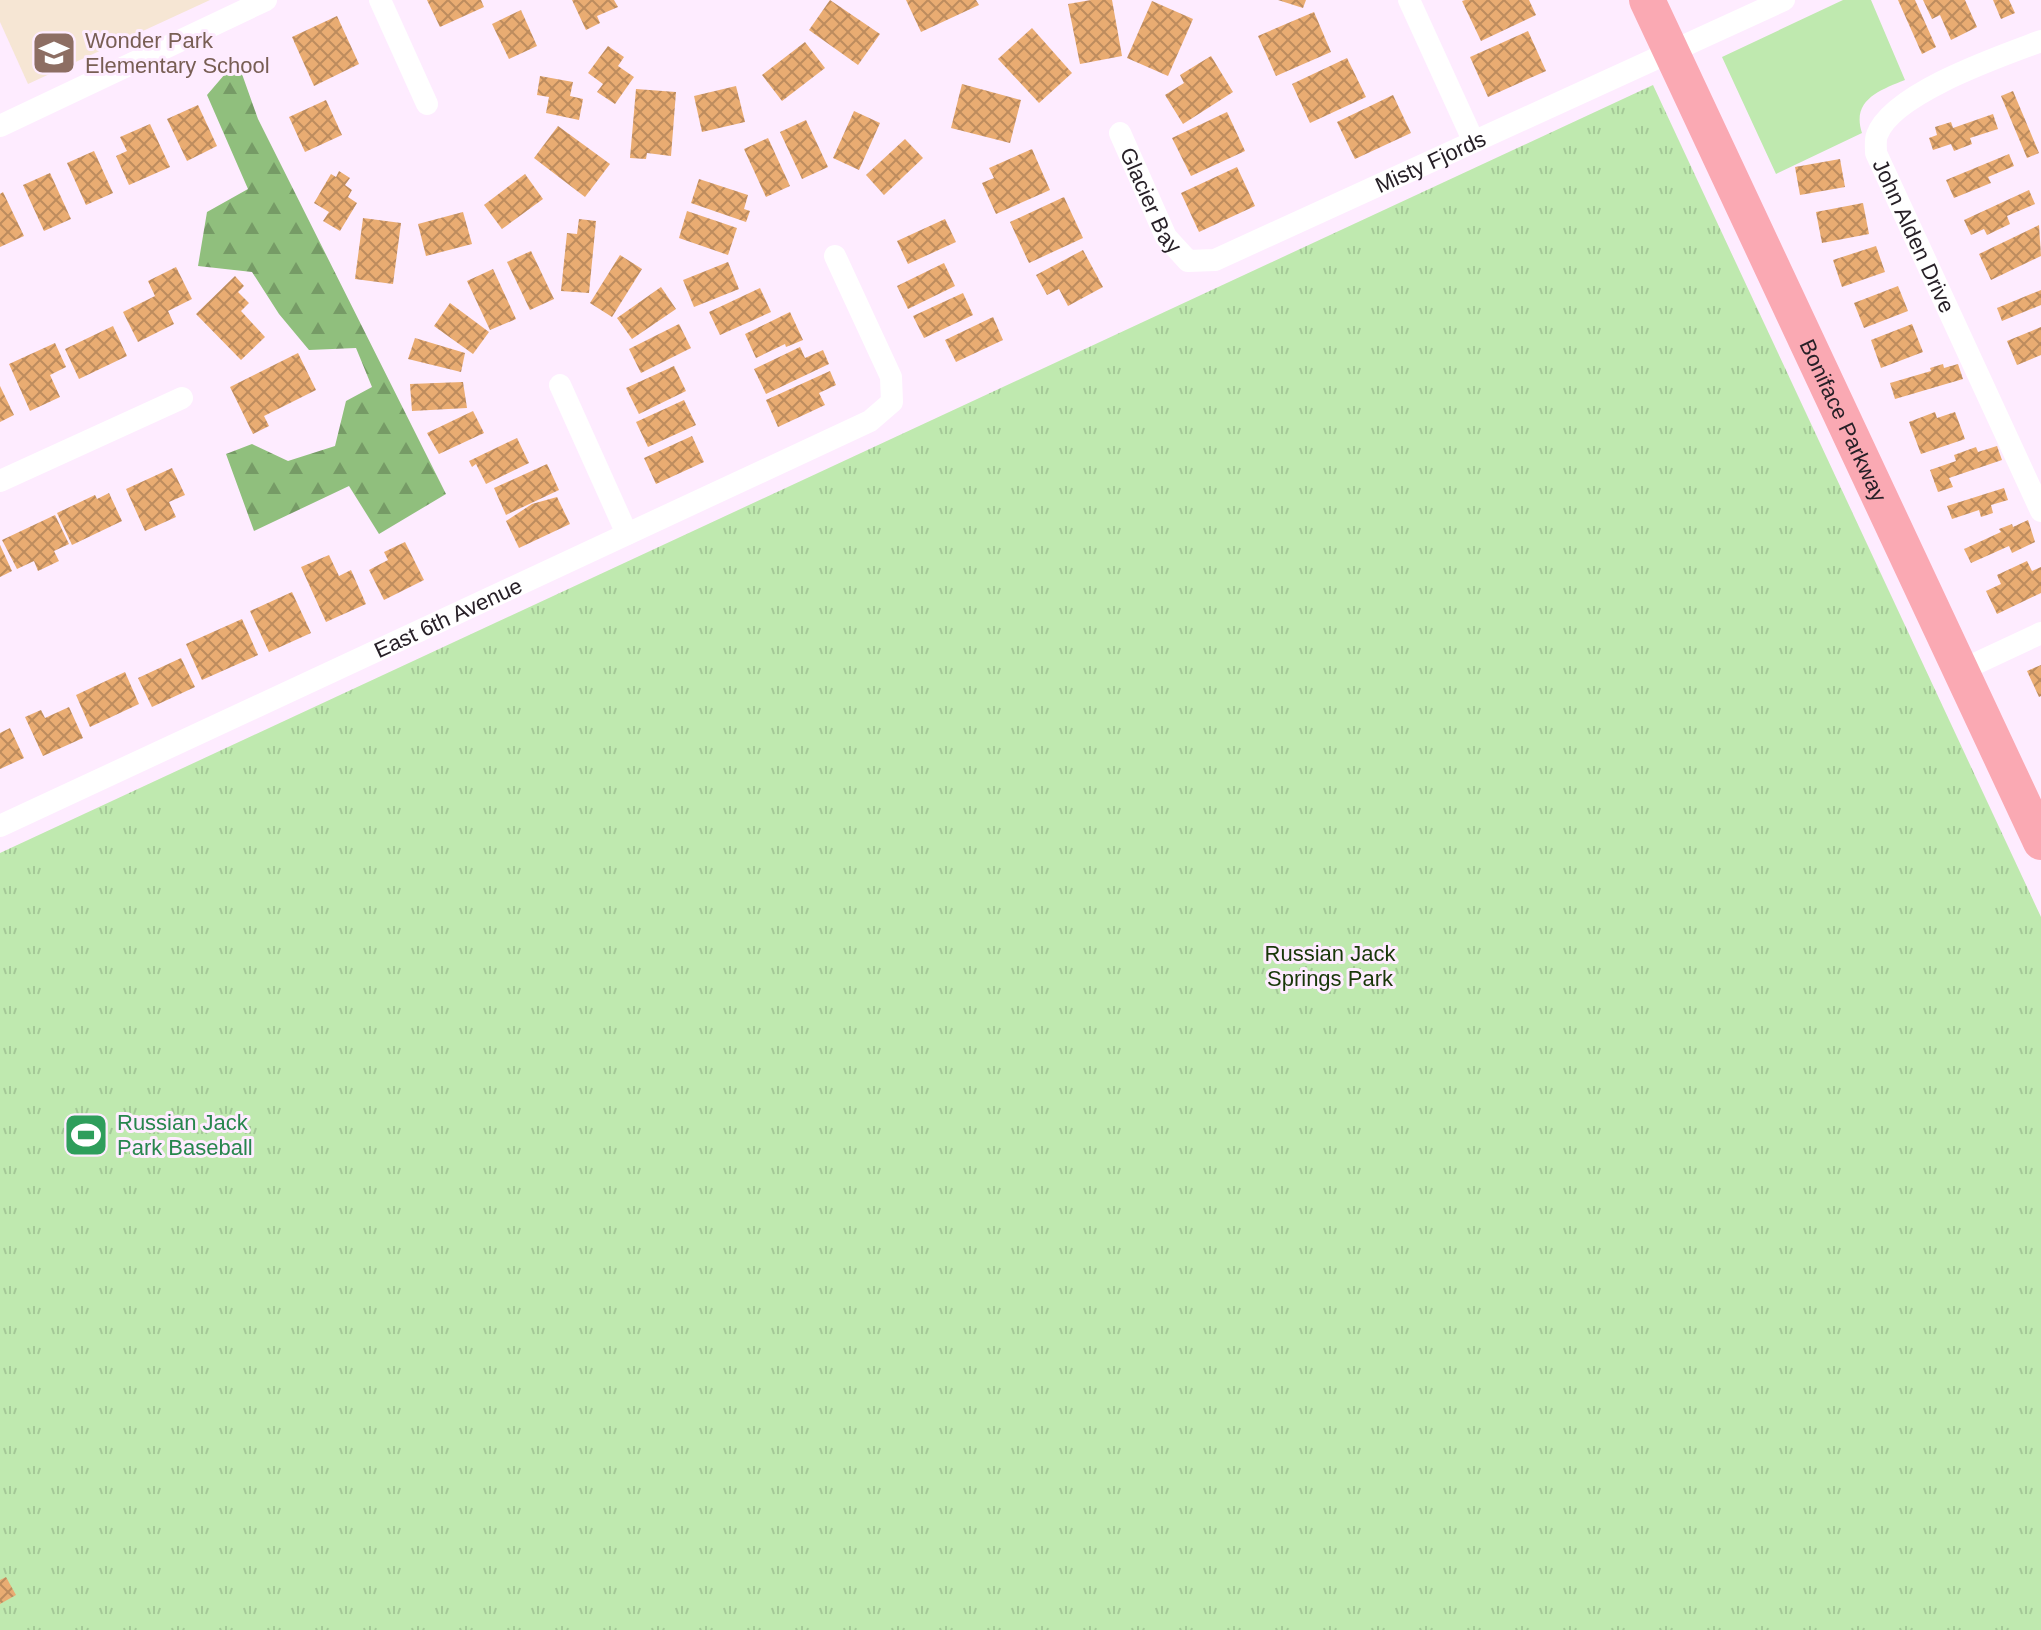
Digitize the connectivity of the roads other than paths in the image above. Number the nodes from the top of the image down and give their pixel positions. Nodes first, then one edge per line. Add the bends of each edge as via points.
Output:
1 (266, 0) edge
2 (380, 0) edge
3 (1409, 0) edge
4 (1647, 0) edge
5 (1784, 0) edge
6 (2041, 41) edge
7 (1672, 52) junction
8 (427, 104) dead end
9 (0, 126) edge
10 (1120, 133) dead end
11 (1473, 140) junction
12 (835, 256) dead end
13 (1188, 261) joint
14 (560, 385) dead end
15 (182, 398) dead end
16 (0, 481) edge
17 (2041, 511) edge
18 (627, 534) junction
19 (2041, 633) edge
20 (1962, 670) junction
21 (0, 826) edge
22 (2041, 842) edge

1 - 9 street
2 - 8 street
3 - 11 street
4 - 7 main road, Boniface Parkway
5 - 7 street
6 - 17 street, John Alden Drive via 1976,66 1897,108 1876,137 1876,153
7 - 11 street, Misty Fjords
7 - 20 main road, Boniface Parkway
10 - 13 street, Glacier Bay via 1166,237
11 - 13 street, Misty Fjords via 1215,260
12 - 18 street, East 6th Avenue via 891,377 892,402 870,421
14 - 18 street
15 - 16 street
18 - 21 street, East 6th Avenue
19 - 20 street
20 - 22 main road, Boniface Parkway

